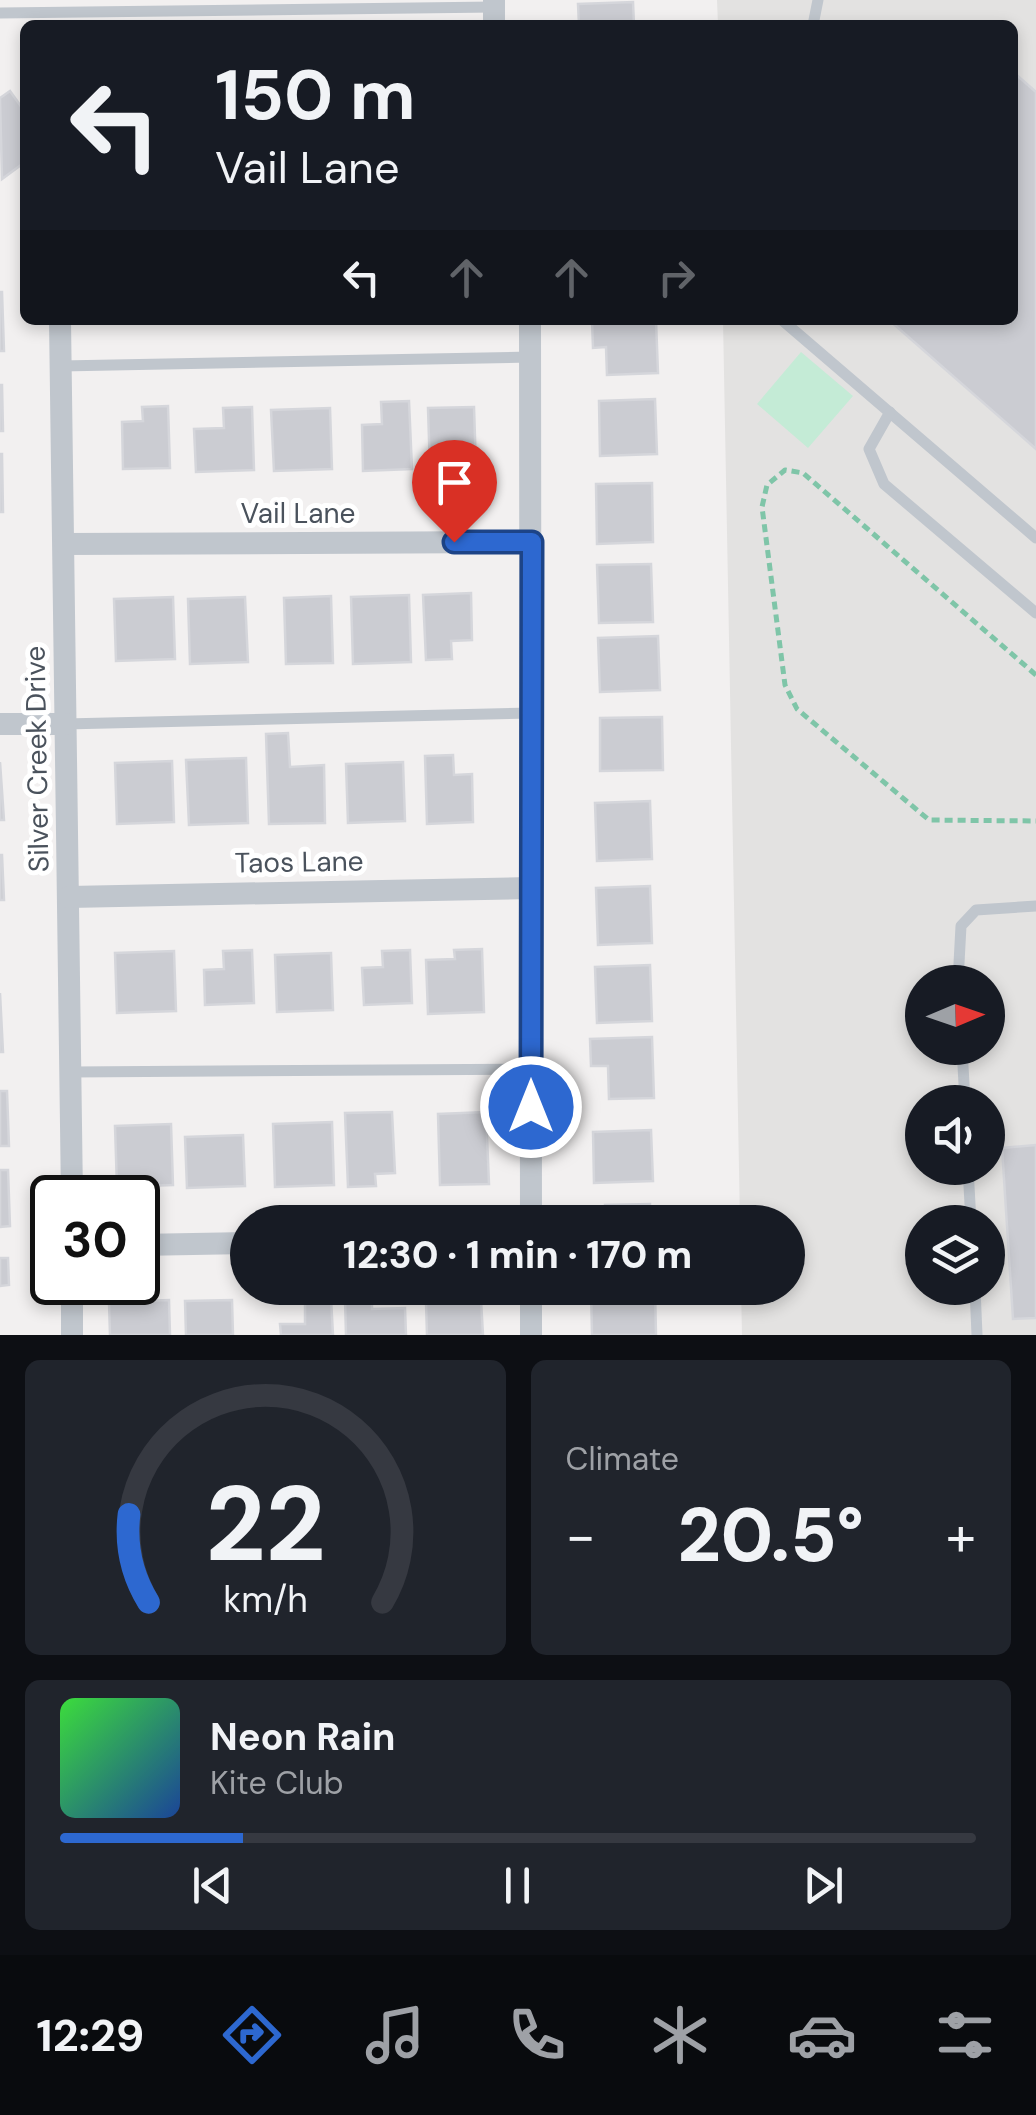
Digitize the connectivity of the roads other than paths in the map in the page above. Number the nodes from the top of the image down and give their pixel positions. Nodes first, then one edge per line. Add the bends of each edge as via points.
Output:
1 (494, 11) edge
2 (0, 13) edge
3 (60, 325) edge
4 (530, 325) edge
5 (788, 325) edge
6 (530, 356) junction
7 (61, 366) junction
8 (890, 412) junction
9 (1036, 538) edge
10 (532, 542) junction
11 (64, 544) junction
12 (1036, 612) edge
13 (531, 713) junction
14 (0, 724) edge
15 (64, 724) junction
16 (530, 888) junction
17 (70, 897) junction
18 (1036, 906) edge
19 (959, 965) edge
20 (531, 1069) junction
21 (72, 1072) junction
22 (72, 1175) edge
23 (531, 1205) edge
24 (230, 1243) edge
25 (160, 1244) edge
26 (72, 1305) edge
27 (531, 1305) edge
28 (976, 1305) edge
29 (72, 1335) edge
30 (531, 1335) edge
31 (978, 1335) edge

1 - 2 lane
3 - 7 street, Silver Creek Drive
4 - 6 street
5 - 8 lane
6 - 7 lane
6 - 10 street
7 - 11 street, Silver Creek Drive
8 - 9 lane
8 - 12 lane via 869,449 884,484
10 - 11 street, Vail Lane
10 - 13 street
11 - 15 street, Silver Creek Drive
13 - 15 lane
13 - 16 street
14 - 15 street
15 - 17 street, Silver Creek Drive
16 - 17 street, Taos Lane
16 - 20 street
17 - 21 street, Silver Creek Drive
18 - 19 lane via 976,910 961,926
20 - 21 lane
20 - 23 street
21 - 22 street, Silver Creek Drive
24 - 25 street
26 - 29 street
27 - 30 street
28 - 31 lane

